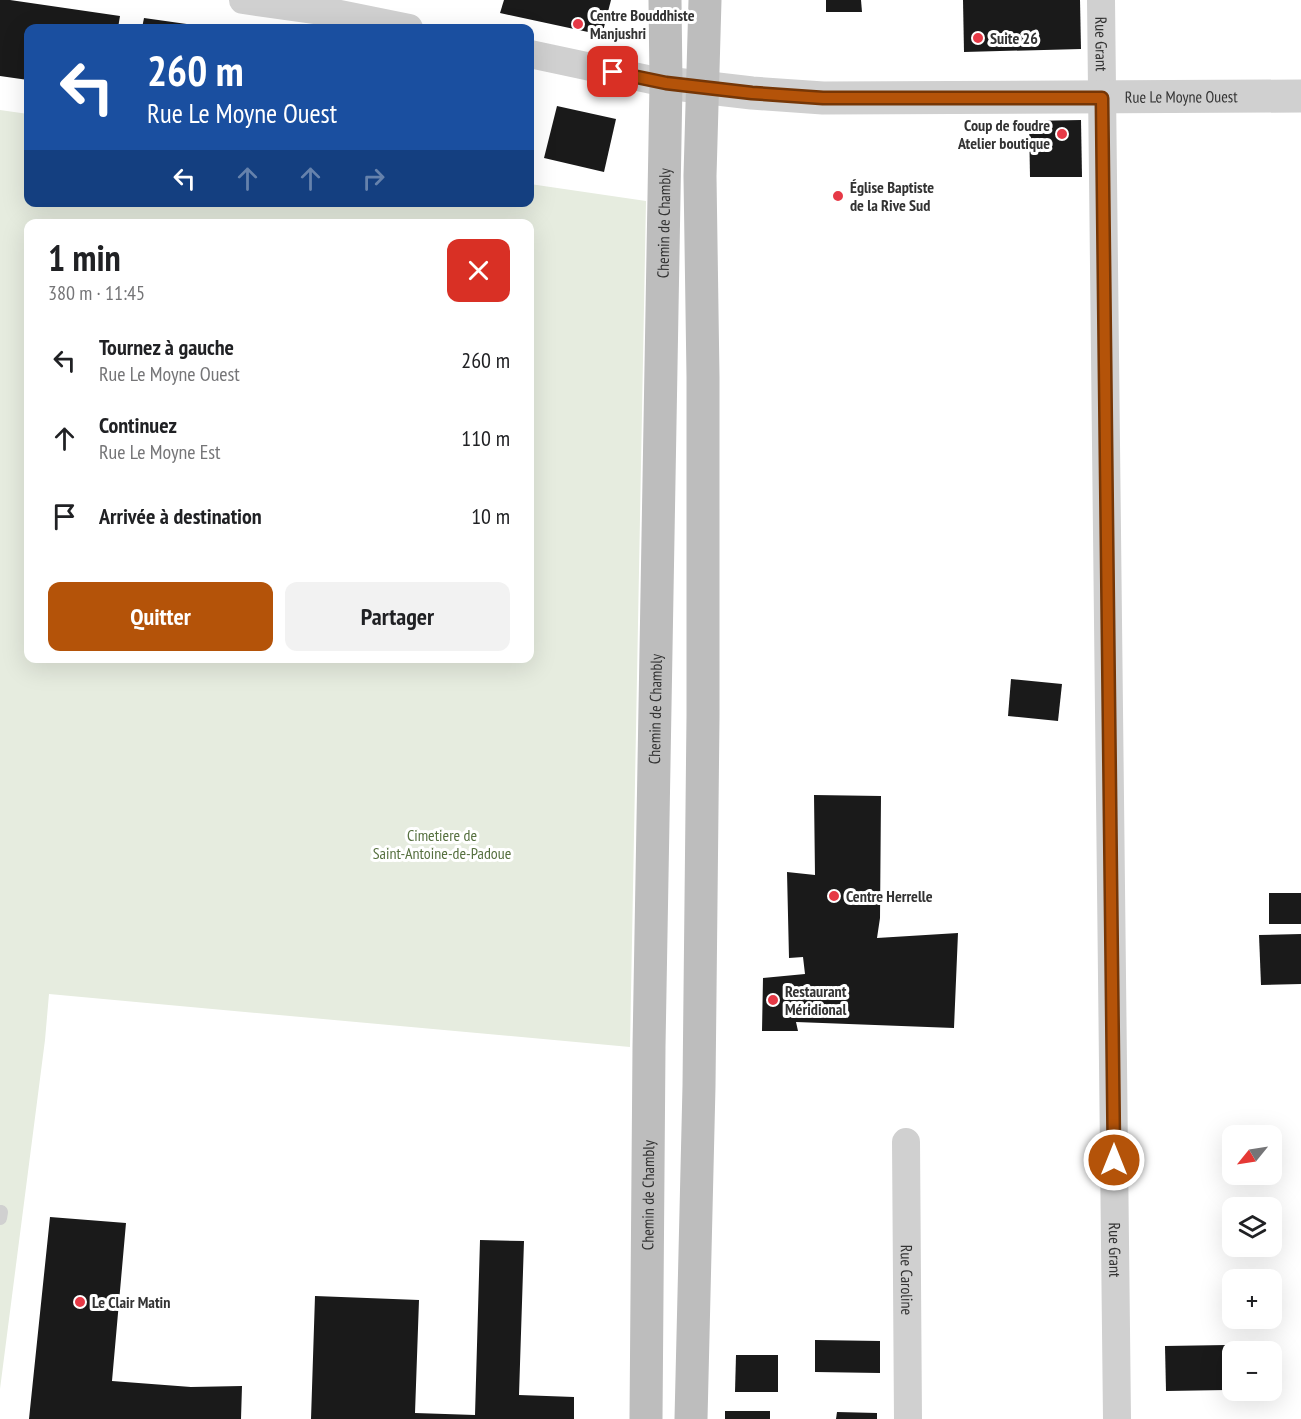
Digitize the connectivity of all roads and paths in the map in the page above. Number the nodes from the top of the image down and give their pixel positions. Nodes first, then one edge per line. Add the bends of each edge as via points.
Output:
1 (243, 0) edge
2 (665, 0) edge
3 (705, 0) edge
4 (1101, 0) edge
5 (335, 6) edge
6 (396, 24) edge
7 (534, 55) edge
8 (666, 83) junction
9 (703, 87) junction
10 (1301, 96) edge
11 (1102, 98) junction
12 (654, 714) junction
13 (703, 716) junction
14 (906, 1142) dead end
15 (1, 1212) edge
16 (0, 1218) edge
17 (646, 1419) edge
18 (691, 1419) edge
19 (909, 1419) edge
20 (1117, 1419) edge

1 - 5 street
2 - 8 main road, Chemin de Chambly
3 - 9 main road
4 - 11 street, Rue Grant
5 - 6 street
7 - 8 street
8 - 9 street, Rue Le Moyne Ouest
8 - 12 main road, Chemin de Chambly
9 - 11 street, Rue Le Moyne Ouest via 823,98
9 - 13 main road
10 - 11 street, Rue Le Moyne Ouest
11 - 20 street, Rue Grant
12 - 13 main road
12 - 17 main road, Chemin de Chambly
13 - 18 main road
14 - 19 street, Rue Caroline
15 - 16 lane

